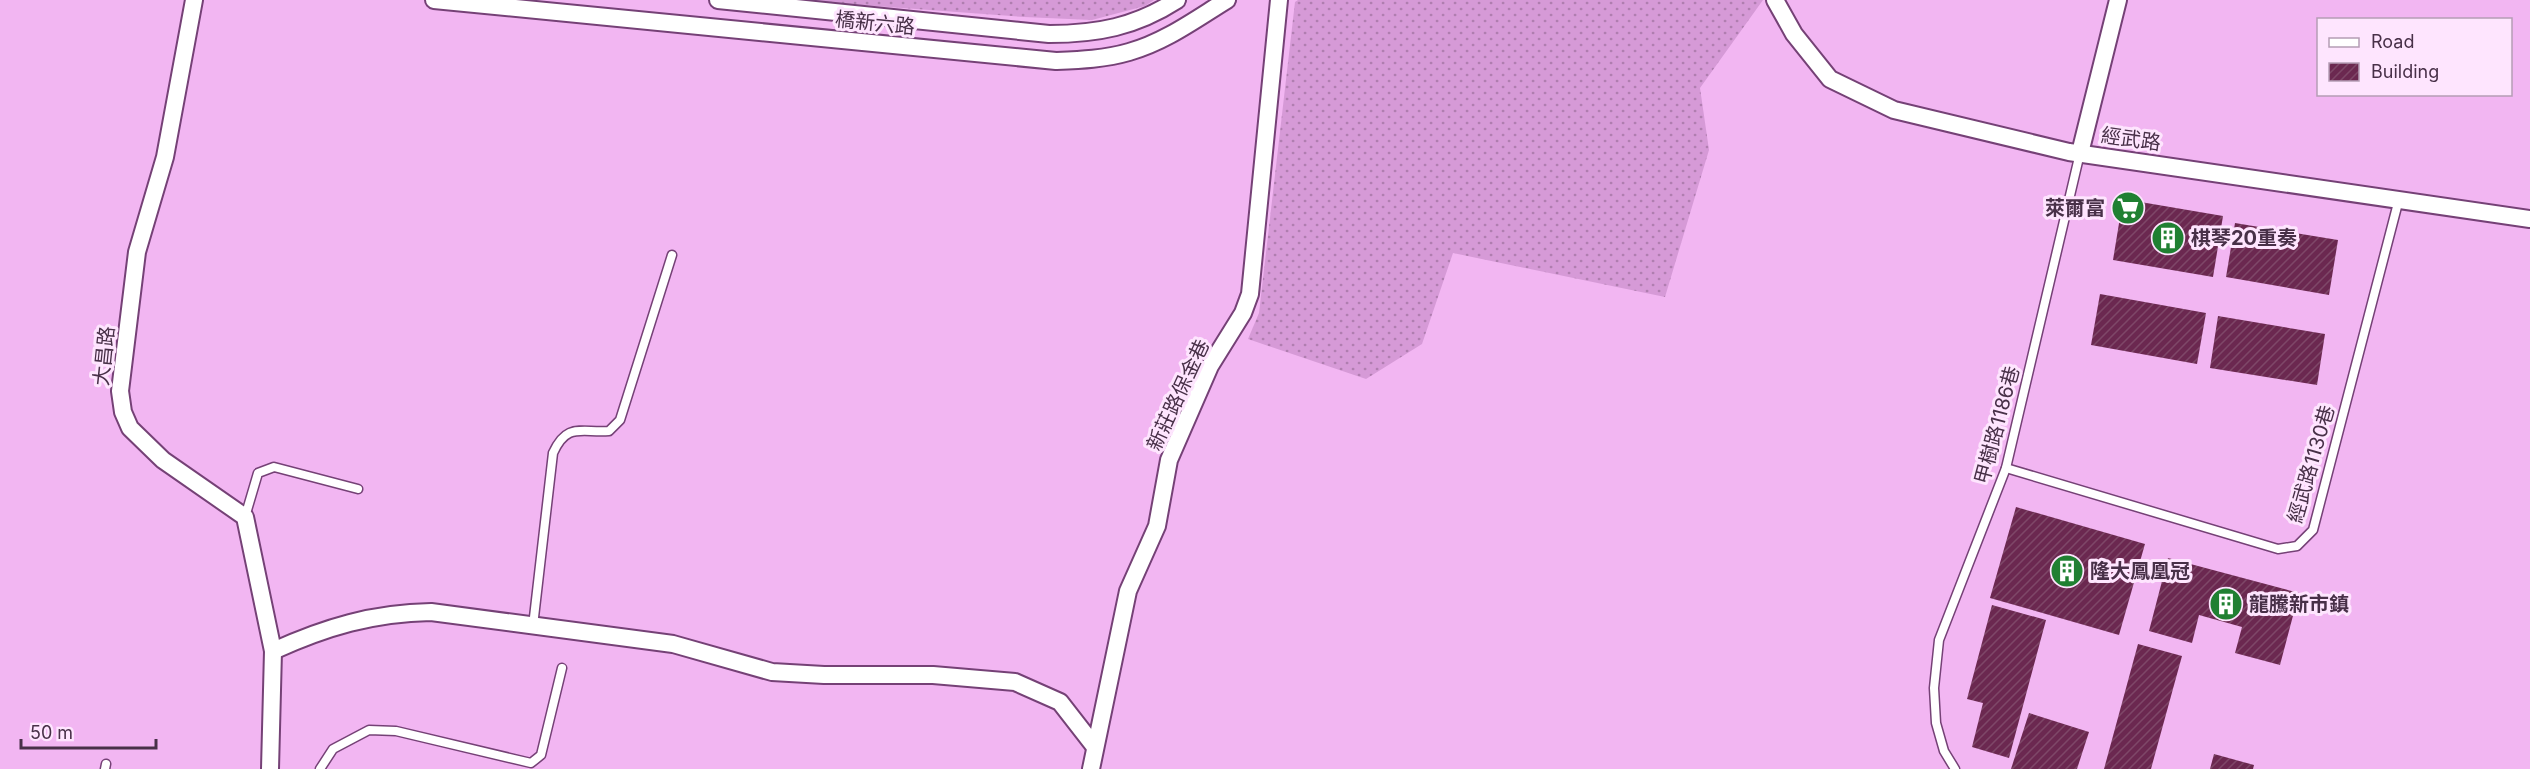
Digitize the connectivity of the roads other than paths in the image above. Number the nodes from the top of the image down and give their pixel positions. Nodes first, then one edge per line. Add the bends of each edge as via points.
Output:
1 (194, 0) edge
2 (434, 0) edge
3 (718, 0) edge
4 (1177, 0) edge
5 (1227, 0) edge
6 (1279, 0) edge
7 (1774, 0) edge
8 (2118, 0) edge
9 (491, 3) edge
10 (512, 4) edge
11 (2080, 153) junction
12 (2399, 199) junction
13 (2530, 219) edge
14 (672, 255) dead end
15 (2006, 468) junction
16 (358, 489) dead end
17 (245, 517) junction
18 (533, 626) junction
19 (273, 651) junction
20 (562, 668) dead end
21 (1095, 747) junction
22 (270, 769) edge
23 (320, 769) edge
24 (1090, 769) edge
25 (1954, 769) edge

1 - 17 street, 大昌路 via 165,157 137,252 120,391 130,428 163,459
2 - 9 street, 橋新六路
3 - 4 street, 橋新六路 via 1049,34 1085,34 1142,19
5 - 10 street, 橋新六路 via 1179,30 1129,52 1056,62
6 - 21 street, 新莊路保金巷 via 1250,294 1243,313 1210,366 1169,460 1157,526 1128,591
7 - 11 street, 經武路 via 1794,34 1830,79 1894,110
8 - 11 street
9 - 10 street, 橋新六路
11 - 12 street, 經武路
11 - 15 lane, 甲樹路1186巷
12 - 13 street, 經武路
12 - 15 lane, 經武路1130巷 via 2313,530 2297,546 2278,549
14 - 18 lane via 620,420 609,430 565,434 554,453
15 - 25 lane, 甲樹路1186巷 via 1938,640 1936,723
16 - 17 lane via 273,467 258,473
17 - 19 street
18 - 19 street via 430,612 396,612 310,634
18 - 21 street via 674,644 772,672 933,675 1015,682 1060,702
19 - 22 street
20 - 23 lane via 541,755 531,763 396,731 369,730 333,749
21 - 24 street, 新莊路保金巷

